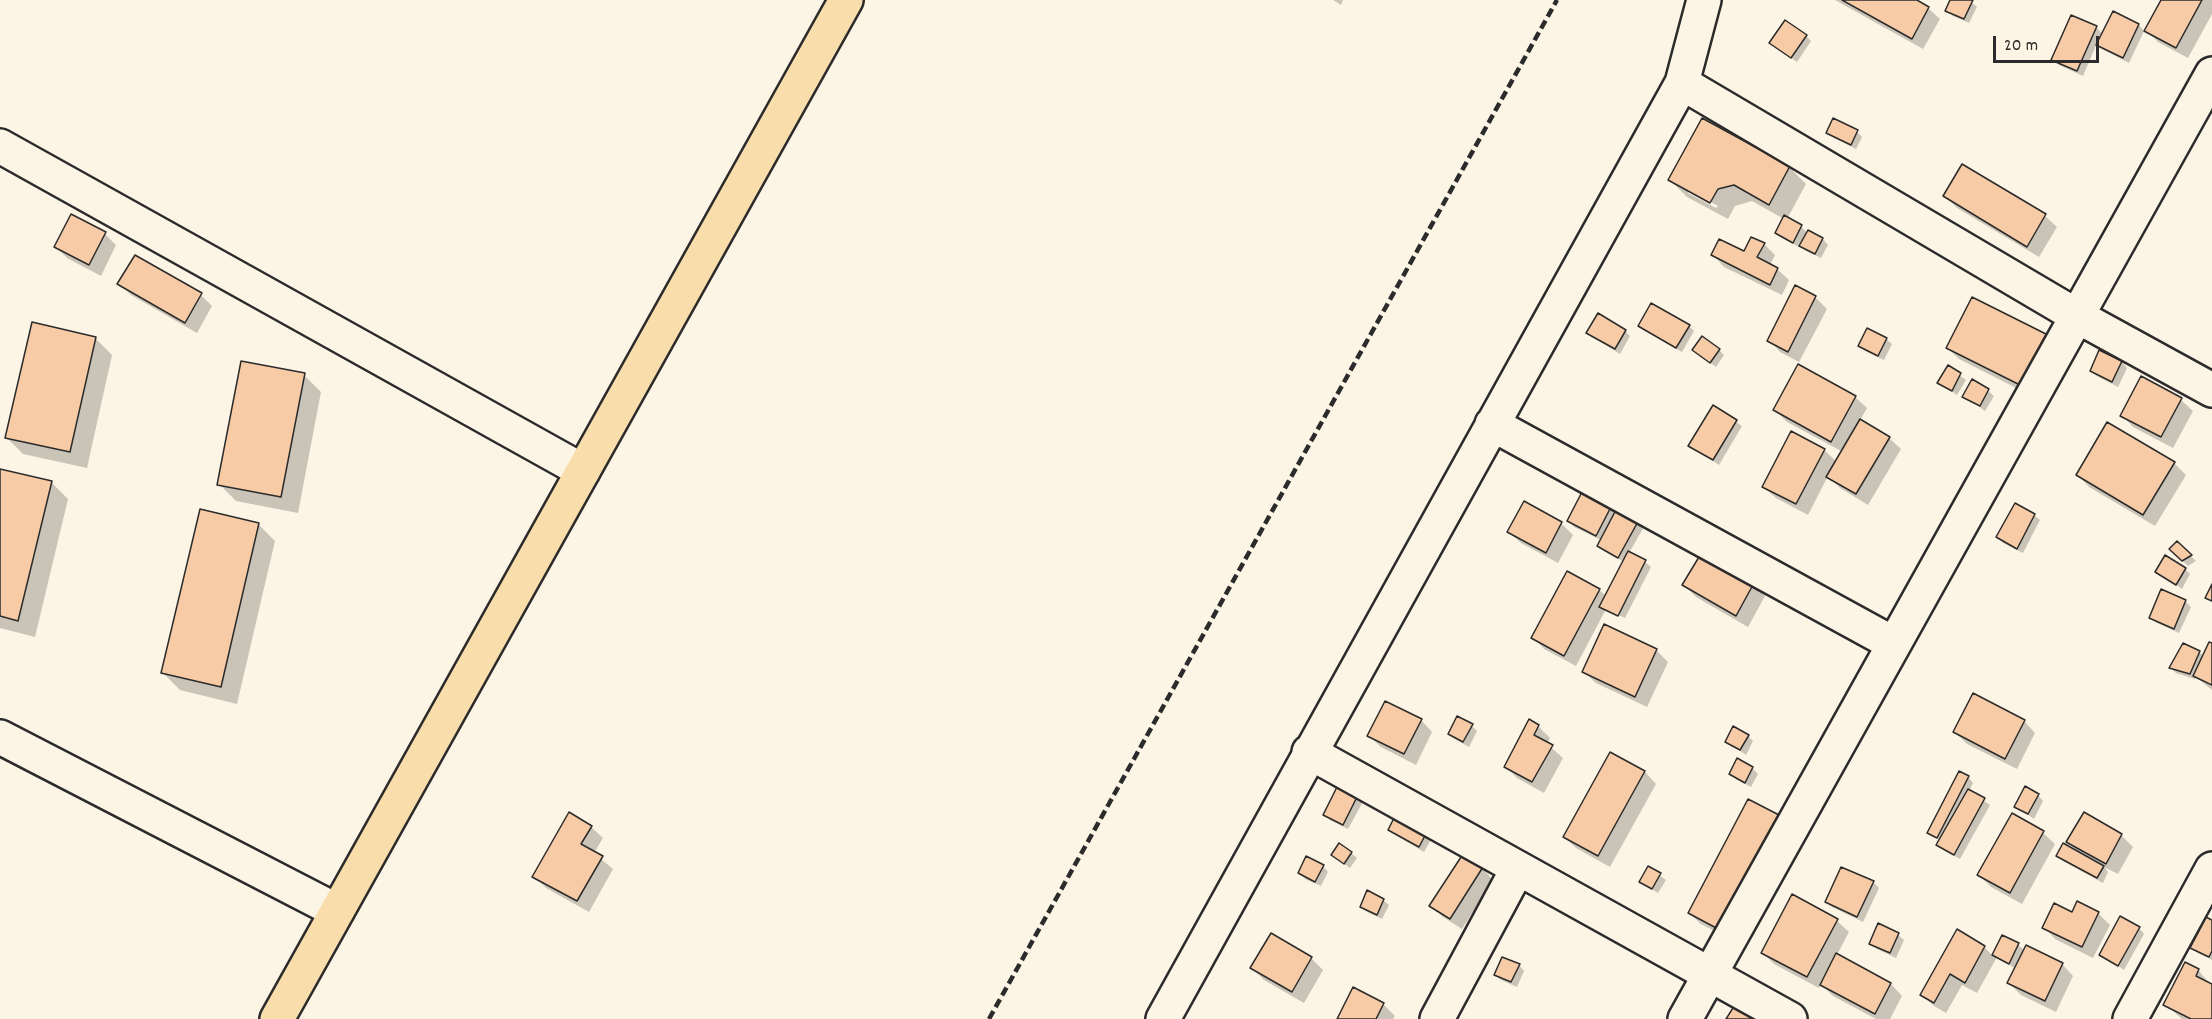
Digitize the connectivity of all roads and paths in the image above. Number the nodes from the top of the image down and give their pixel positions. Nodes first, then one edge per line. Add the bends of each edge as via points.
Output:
1 (846, 0) edge
2 (1704, 0) edge
3 (2212, 74) edge
4 (1682, 83) junction
5 (0, 146) edge
6 (2077, 316) junction
7 (2212, 390) edge
8 (1492, 424) junction
9 (583, 471) junction
10 (1894, 644) junction
11 (0, 737) edge
12 (1309, 752) junction
13 (1518, 868) junction
14 (2212, 869) edge
15 (337, 911) junction
16 (1710, 974) junction
17 (277, 1019) edge
18 (1163, 1019) edge
19 (1437, 1019) edge
20 (1685, 1019) edge
21 (1790, 1019) edge
22 (2130, 1019) edge

1 - 9 main road
2 - 4 street
3 - 6 street
4 - 6 street
4 - 8 street
5 - 9 street
6 - 7 street
6 - 10 street
8 - 10 street
8 - 12 street
9 - 15 main road
10 - 16 street
11 - 15 street
12 - 13 street
12 - 18 street
13 - 16 street
13 - 19 street
14 - 22 street
15 - 17 main road
16 - 20 street
16 - 21 street

